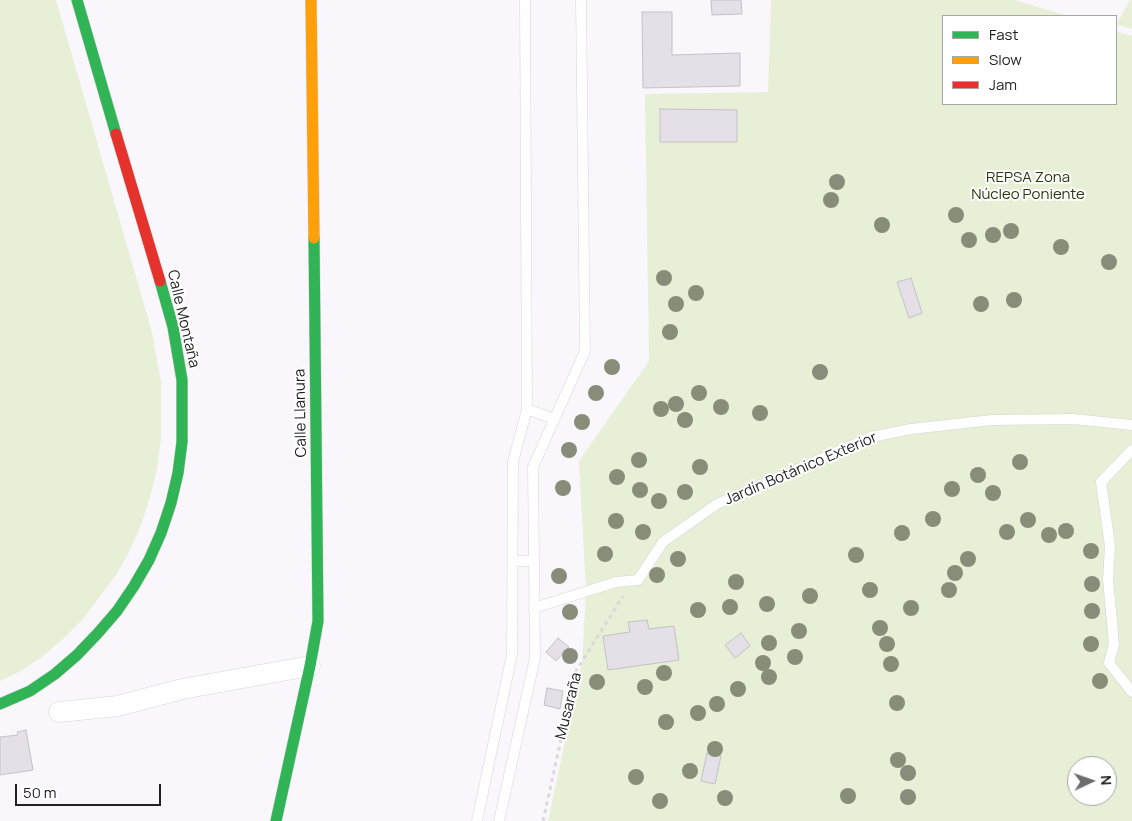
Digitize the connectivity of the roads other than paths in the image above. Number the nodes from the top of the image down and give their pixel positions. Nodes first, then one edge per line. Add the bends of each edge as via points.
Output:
1 (76, 0) edge
2 (311, 0) edge
3 (525, 0) edge
4 (581, 0) edge
5 (527, 409) junction
6 (554, 419) junction
7 (1132, 425) edge
8 (1132, 450) edge
9 (513, 560) junction
10 (534, 561) junction
11 (534, 608) junction
12 (310, 666) junction
13 (1132, 692) edge
14 (0, 704) edge
15 (59, 712) dead end
16 (276, 821) edge
17 (477, 821) edge
18 (499, 821) edge

1 - 14 street, Calle Montaña via 173,327 182,380 182,442 173,496 161,533 149,560 117,611 55,674 30,691
2 - 12 street, Calle Llanura via 318,621
3 - 5 lane
4 - 6 lane via 585,351
5 - 6 lane
5 - 9 lane via 513,462
6 - 10 lane via 533,467
7 - 11 lane, Jardín Botánico Exterior via 1073,419 992,420 927,427 872,438 717,504 663,542 638,580 616,582
8 - 13 lane via 1101,482 1110,546 1108,579 1114,644 1110,663
9 - 10 lane
9 - 17 lane via 512,654
10 - 11 lane
11 - 18 lane via 535,658
12 - 15 street via 182,689 118,706
12 - 16 street, Calle Llanura

